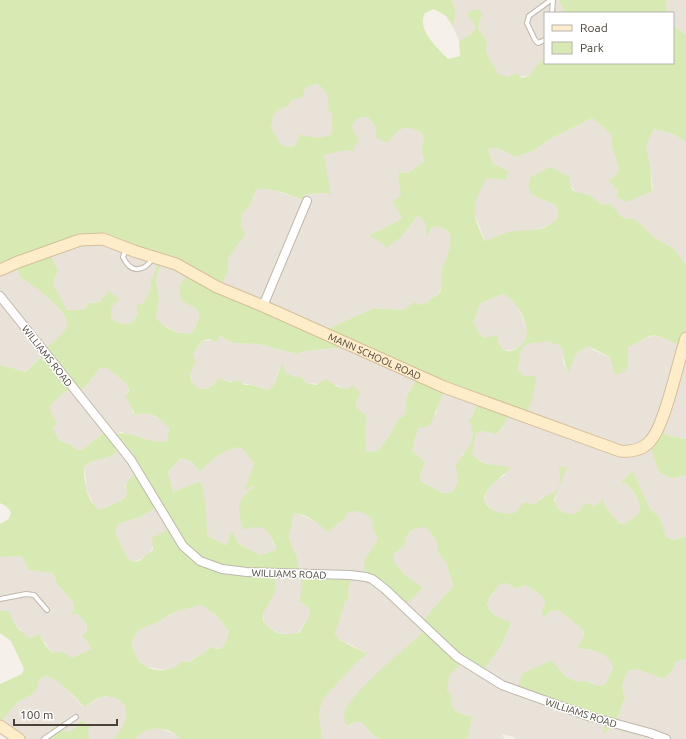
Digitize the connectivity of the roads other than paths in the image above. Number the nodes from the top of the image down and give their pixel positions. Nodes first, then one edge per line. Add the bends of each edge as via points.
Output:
1 (552, 0) edge
2 (552, 12) edge
3 (544, 40) edge
4 (307, 201) dead end
5 (126, 248) junction
6 (154, 257) junction
7 (0, 270) edge
8 (0, 296) edge
9 (263, 306) junction
10 (686, 338) edge
11 (0, 598) edge
12 (47, 610) dead end
13 (76, 717) dead end
14 (0, 726) edge
15 (19, 739) edge
16 (44, 739) edge
17 (666, 739) edge

1 - 2 lane
1 - 3 lane via 529,16 527,23 535,40 538,43
4 - 9 street
5 - 6 street, MANN SCHOOL ROAD
5 - 6 lane via 123,257 126,263 136,269 148,266
5 - 7 street, MANN SCHOOL ROAD via 103,238 80,240
6 - 9 street, MANN SCHOOL ROAD via 176,264 217,287
8 - 17 street, WILLIAMS ROAD via 131,460 183,546 200,561 222,569 247,572 350,575 372,579 457,657 502,685 588,716 650,732
9 - 10 street, MANN SCHOOL ROAD via 444,387 613,450 629,452 646,445 659,425
11 - 12 lane via 34,595
13 - 16 lane
14 - 15 street

